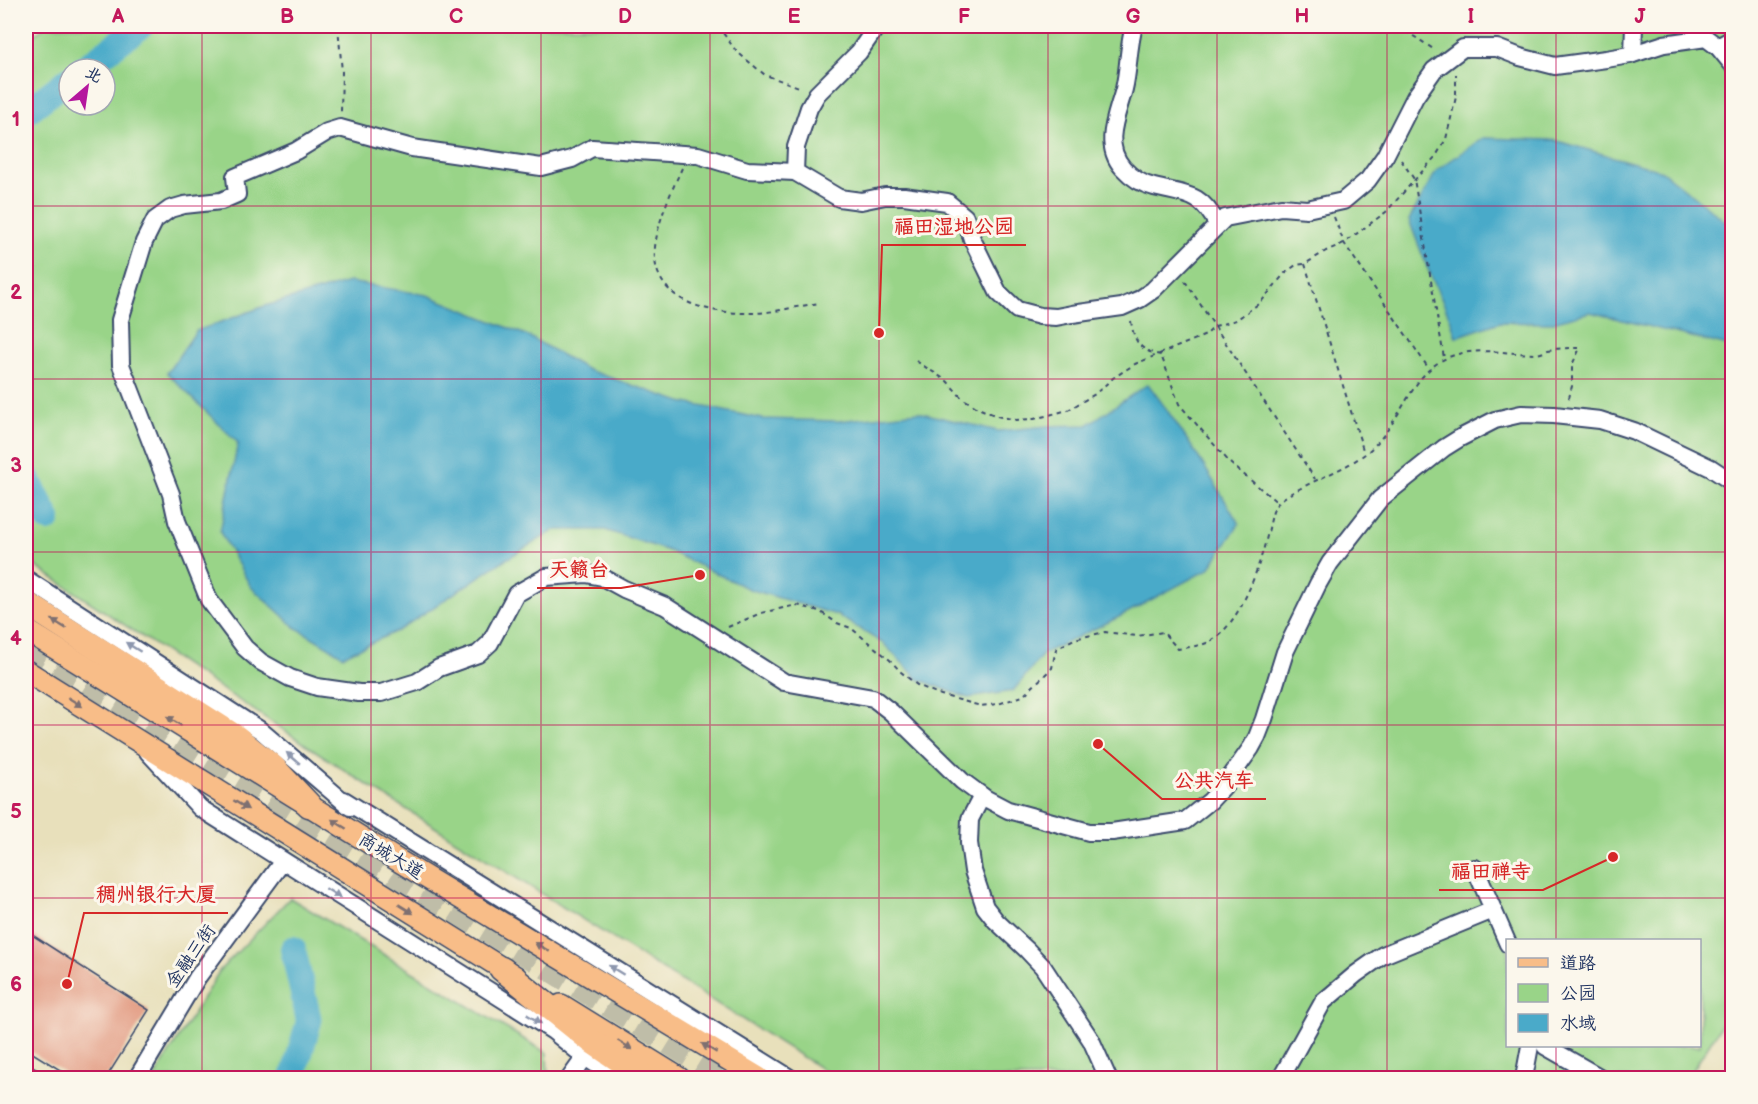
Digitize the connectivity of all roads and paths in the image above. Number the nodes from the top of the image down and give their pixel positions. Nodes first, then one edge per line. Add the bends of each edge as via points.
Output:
1 (338, 26) edge
2 (718, 26) edge
3 (877, 26) edge
4 (1134, 26) edge
5 (1398, 26) edge
6 (1634, 26) edge
7 (1725, 43) edge
8 (1633, 54) junction
9 (1454, 55) junction
10 (1732, 64) edge
11 (817, 94) junction
12 (340, 128) junction
13 (1390, 144) junction
14 (687, 154) junction
15 (795, 172) junction
16 (1414, 179) junction
17 (1329, 204) junction
18 (1217, 224) junction
19 (1344, 243) junction
20 (1305, 264) junction
21 (1175, 267) junction
22 (820, 303) dead end
23 (1131, 303) junction
24 (1215, 326) junction
25 (1161, 354) junction
26 (1444, 358) junction
27 (916, 361) dead end
28 (1429, 369) junction
29 (1565, 416) junction
30 (1365, 454) junction
31 (1315, 479) junction
32 (1732, 482) edge
33 (1278, 503) junction
34 (26, 579) edge
35 (26, 603) edge
36 (26, 630) edge
37 (710, 634) junction
38 (26, 671) edge
39 (139, 742) junction
40 (982, 796) junction
41 (344, 800) junction
42 (309, 805) junction
43 (394, 858) junction
44 (283, 861) junction
45 (1475, 868) dead end
46 (1493, 910) junction
47 (1506, 939) edge
48 (502, 969) junction
49 (1530, 1047) edge
50 (1547, 1047) edge
51 (585, 1057) junction
52 (597, 1073) edge
53 (26, 1074) edge
54 (33, 1078) edge
55 (136, 1078) edge
56 (570, 1078) edge
57 (617, 1078) edge
58 (646, 1078) edge
59 (679, 1078) edge
60 (759, 1078) edge
61 (790, 1078) edge
62 (1108, 1078) edge
63 (1281, 1078) edge
64 (1524, 1078) edge
65 (1601, 1078) edge

1 - 12 path via 342,72
2 - 11 path via 736,51 765,75
3 - 11 street via 859,51
4 - 18 street via 1111,141 1116,160 1133,179 1196,198 1209,209
5 - 9 path via 1434,50
6 - 8 street
7 - 8 street via 1706,38 1664,44
7 - 10 street
8 - 9 street via 1555,66 1497,48 1463,48
9 - 13 street via 1434,70
9 - 16 path via 1456,97 1451,124 1436,156
11 - 15 street via 800,129
12 - 14 street via 412,148 541,166 572,159 592,148
12 - 37 street via 235,177 237,194 221,201 170,209 155,220 126,299 120,321 121,365 208,600 245,648 261,662 307,685 359,693 399,688 478,654 490,642 516,594 546,578 586,574 602,577 665,606
13 - 16 path
13 - 17 street via 1368,180 1343,201
14 - 15 street via 747,170
14 - 22 path via 655,247 657,270 668,289 689,304 723,313 774,311
15 - 23 street via 839,198 861,201 904,196 947,202 965,217 998,292 1017,310 1056,317
16 - 19 path via 1386,212
16 - 26 path
17 - 18 street via 1255,211 1225,218
17 - 19 path
18 - 21 street
19 - 20 path
19 - 28 path
20 - 24 path via 1285,273 1273,290 1236,320
20 - 30 path
21 - 23 street via 1153,290
21 - 24 path
23 - 25 path via 1134,337 1143,349
24 - 25 path via 1206,335
24 - 31 path
25 - 27 path via 1135,364 1068,410 1016,420 978,408
25 - 33 path via 1179,404 1231,464
26 - 28 path
26 - 29 path via 1489,350 1538,354 1580,348 1572,365
28 - 30 path via 1392,425
29 - 32 street via 1600,420 1634,431
29 - 40 street via 1521,414 1495,420 1444,448 1380,499 1339,550 1318,584 1285,652 1251,748 1224,786 1185,821 1089,832 1008,810
30 - 31 path
31 - 33 path
33 - 37 path via 1256,576 1229,625 1209,642 1178,649 1163,632 1137,636 1104,632 1074,639 1056,649 1052,669 1037,685 1023,696 998,704 961,702 917,685 851,628 819,611 797,605 761,613
41 -> 34 street via 260,730
42 -> 35 highway via 273,767 236,737
42 -> 36 main road, 商城大道
37 - 40 street via 784,682 873,698
38 -> 39 main road, 商城大道
39 - 44 street via 200,808
39 -> 48 main road, 商城大道
40 - 62 street via 970,819 969,843 986,907 1043,967 1091,1040
41 - 43 street
61 -> 41 street
43 -> 42 main road, 商城大道
60 -> 43 main road, 商城大道
44 -> 51 street via 553,1031
44 - 55 street, 金融三街 via 197,978
45 - 46 street
46 - 47 street
46 - 63 street via 1383,955 1356,974 1323,1002
48 - 58 highway via 590,1040
48 -> 59 main road, 商城大道
49 - 64 street
50 - 65 street
51 - 52 street
51 - 56 street
52 - 57 street
53 - 54 street

